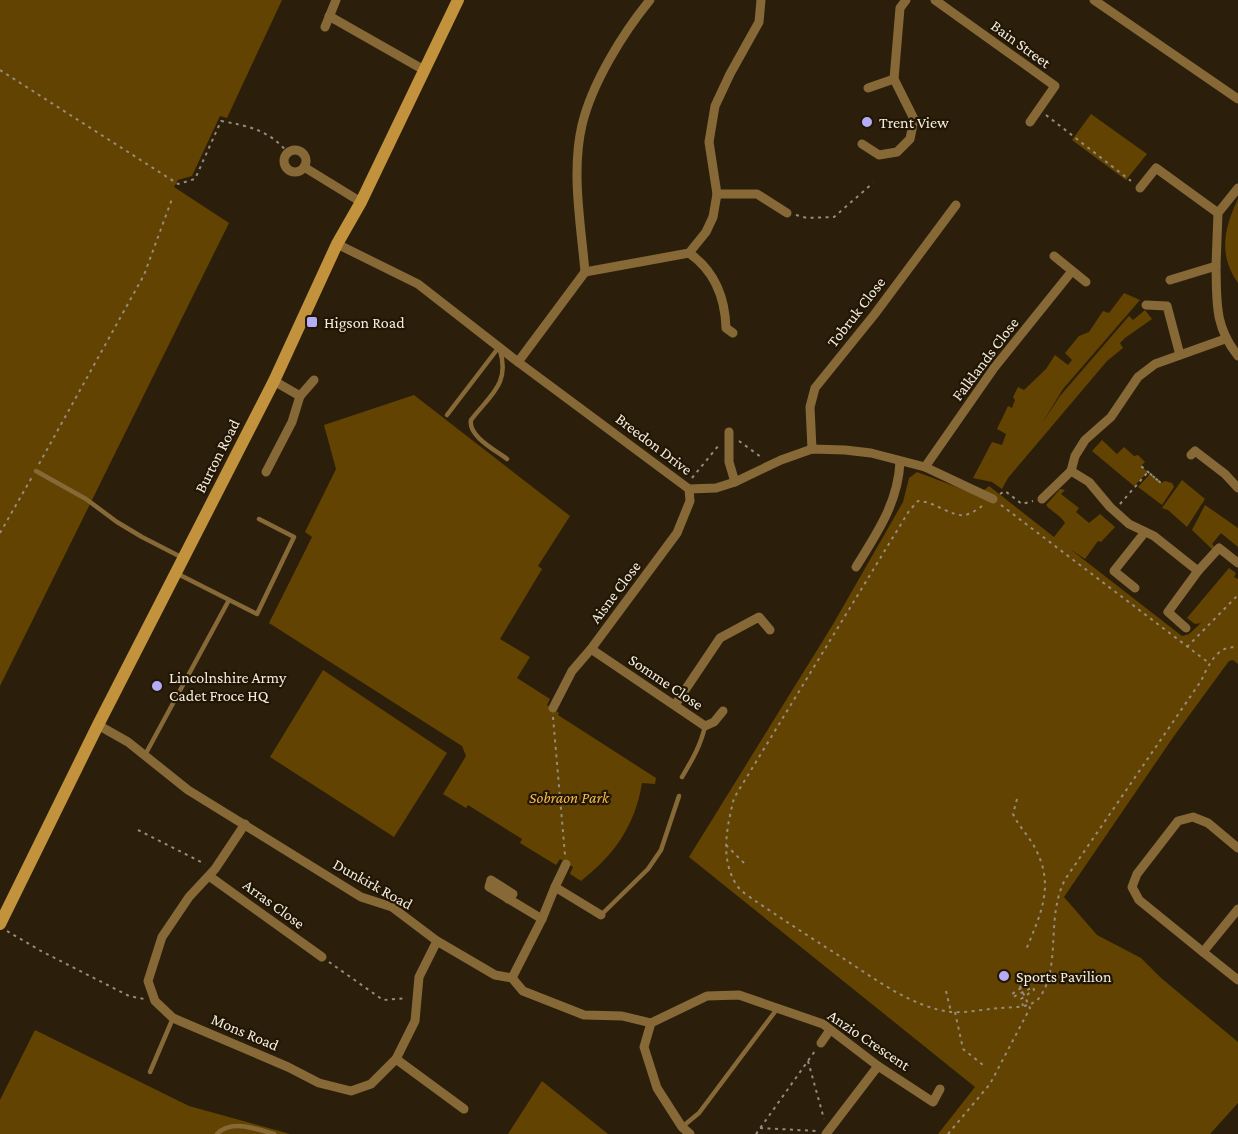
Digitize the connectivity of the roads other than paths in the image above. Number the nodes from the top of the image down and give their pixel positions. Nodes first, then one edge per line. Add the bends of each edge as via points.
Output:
1 (336, 0) edge
2 (458, 0) edge
3 (650, 0) edge
4 (761, 0) edge
5 (906, 0) edge
6 (935, 0) edge
7 (1094, 0) edge
8 (329, 16) junction
9 (325, 27) dead end
10 (424, 70) junction
11 (894, 79) junction
12 (868, 88) dead end
13 (1238, 99) edge
14 (1030, 122) dead end
15 (862, 144) dead end
16 (304, 167) junction
17 (1140, 188) road end
18 (1238, 188) edge
19 (717, 194) junction
20 (361, 202) junction
21 (956, 205) dead end
22 (787, 213) road end
23 (1218, 213) junction
24 (337, 244) junction
25 (689, 253) junction
26 (1054, 256) dead end
27 (1216, 266) junction
28 (1072, 271) junction
29 (585, 272) junction
30 (1170, 280) dead end
31 (1086, 282) dead end
32 (1146, 305) dead end
33 (733, 333) dead end
34 (1225, 339) junction
35 (500, 347) junction
36 (1180, 355) junction
37 (1238, 356) edge
38 (518, 362) junction
39 (314, 380) dead end
40 (274, 381) junction
41 (300, 396) junction
42 (447, 415) dead end
43 (729, 432) dead end
44 (812, 449) junction
45 (1195, 451) dead end
46 (507, 459) dead end
47 (900, 462) junction
48 (925, 467) junction
49 (36, 471) road end
50 (1071, 471) junction
51 (266, 472) dead end
52 (735, 482) junction
53 (1238, 488) edge
54 (689, 489) junction
55 (993, 499) road end
56 (1042, 499) road end
57 (259, 519) dead end
58 (1145, 532) junction
59 (184, 558) junction
60 (1238, 563) edge
61 (856, 567) dead end
62 (1198, 571) junction
63 (176, 573) junction
64 (1136, 588) dead end
65 (229, 600) junction
66 (1186, 628) dead end
67 (770, 630) dead end
68 (591, 649) junction
69 (675, 705) junction
70 (553, 708) road end
71 (723, 711) dead end
72 (98, 725) junction
73 (705, 726) junction
74 (145, 755) junction
75 (682, 777) dead end
76 (679, 796) dead end
77 (245, 824) junction
78 (1238, 848) edge
79 (566, 864) road end
80 (212, 872) junction
81 (555, 887) junction
82 (508, 899) dead end
83 (1238, 909) edge
84 (601, 915) joint
85 (542, 919) junction
86 (3, 927) edge
87 (437, 941) junction
88 (1203, 952) junction
89 (322, 957) road end
90 (512, 978) junction
91 (1238, 981) edge
92 (777, 1009) junction
93 (173, 1018) junction
94 (651, 1023) junction
95 (830, 1030) junction
96 (821, 1042) dead end
97 (396, 1059) junction
98 (878, 1066) junction
99 (150, 1071) dead end
100 (940, 1089) dead end
101 (464, 1109) dead end
102 (682, 1128) junction
103 (828, 1133) edge
104 (217, 1134) edge
105 (274, 1134) edge
106 (690, 1134) edge

1 - 8 street
2 - 10 main road, Burton Road
3 - 29 street via 610,62 582,126 578,173
4 - 19 street via 759,22 716,106 709,142
5 - 11 street via 900,8
6 - 14 street, Bain Street via 1055,87
7 - 13 street
8 - 9 street
8 - 10 street
10 - 20 main road, Burton Road
11 - 12 street
11 - 15 street via 914,119 910,139 897,152 879,155
16 - 16 street via 296,172 287,169 288,153 303,154
16 - 20 street
17 - 23 street via 1156,168
18 - 23 street
19 - 22 street via 757,194
19 - 25 street via 706,232
20 - 24 main road, Burton Road
21 - 44 street, Tobruk Close via 815,388 810,407
23 - 27 street
24 - 35 street, Breedon Drive via 418,284
24 - 40 main road, Burton Road
25 - 29 street
25 - 33 street via 704,263 725,309 726,328
26 - 28 street
27 - 30 street
27 - 34 street via 1218,319
28 - 31 street
28 - 48 street, Falklands Close via 994,368
29 - 38 street
32 - 36 street via 1167,306
34 - 36 street
34 - 37 street
35 - 38 street, Breedon Drive
35 - 42 lane
35 - 46 lane via 503,376 470,424 474,433
36 - 50 street via 1155,364 1138,377 1111,417 1085,440
38 - 54 street, Breedon Drive
39 - 41 street
40 - 41 street
40 - 59 main road, Burton Road
41 - 51 street via 292,422
43 - 52 street via 729,462
44 - 47 street, Breedon Drive via 872,453
44 - 52 street, Breedon Drive
45 - 53 street
47 - 48 street, Breedon Drive
47 - 61 street via 900,479 892,506
48 - 55 street, Breedon Drive
49 - 59 lane
50 - 56 street
50 - 58 street via 1089,482 1129,524
52 - 54 street, Breedon Drive via 716,488
54 - 68 street, Aisne Close via 690,501 677,533
57 - 65 lane via 294,537 257,614
58 - 62 street
58 - 64 street via 1114,571
59 - 63 main road, Burton Road
60 - 62 street via 1219,548
62 - 66 street via 1168,612
63 - 65 lane
63 - 72 main road, Burton Road
65 - 74 lane
67 - 69 street via 759,617 720,638
68 - 69 street, Somme Close
68 - 70 street, Aisne Close via 572,671
69 - 73 street, Somme Close
71 - 73 street, Somme Close
72 - 74 street, Dunkirk Road
72 - 86 main road, Burton Road
73 - 75 lane via 702,740
74 - 77 street, Dunkirk Road via 188,790
76 - 84 lane via 661,850 648,869
77 - 80 street
77 - 87 street, Dunkirk Road via 361,897 392,907
78 - 88 street via 1208,823 1193,817 1178,821 1137,874 1132,887 1139,900
79 - 81 street
80 - 89 street, Arras Close
80 - 93 street, Mons Road via 189,897 162,938 148,981 155,1001
81 - 84 street
81 - 85 street
82 - 85 street
83 - 88 street
85 - 90 street
87 - 90 street, Dunkirk Road via 495,975
87 - 97 street, Mons Road via 419,977 415,1021
88 - 91 street
90 - 94 street, Dunkirk Road via 523,991 584,1015 622,1016
92 - 94 street, Anzio Crescent via 739,995 707,996
92 - 95 street, Anzio Crescent
92 - 102 lane via 699,1113
93 - 97 street, Mons Road via 319,1083 351,1091 371,1084
93 - 99 lane
94 - 102 street via 644,1047 657,1088
95 - 96 street
95 - 98 street, Anzio Crescent
97 - 101 street
98 - 100 street, Anzio Crescent via 933,1101
98 - 103 street
102 - 106 street
104 - 105 lane via 233,1126

